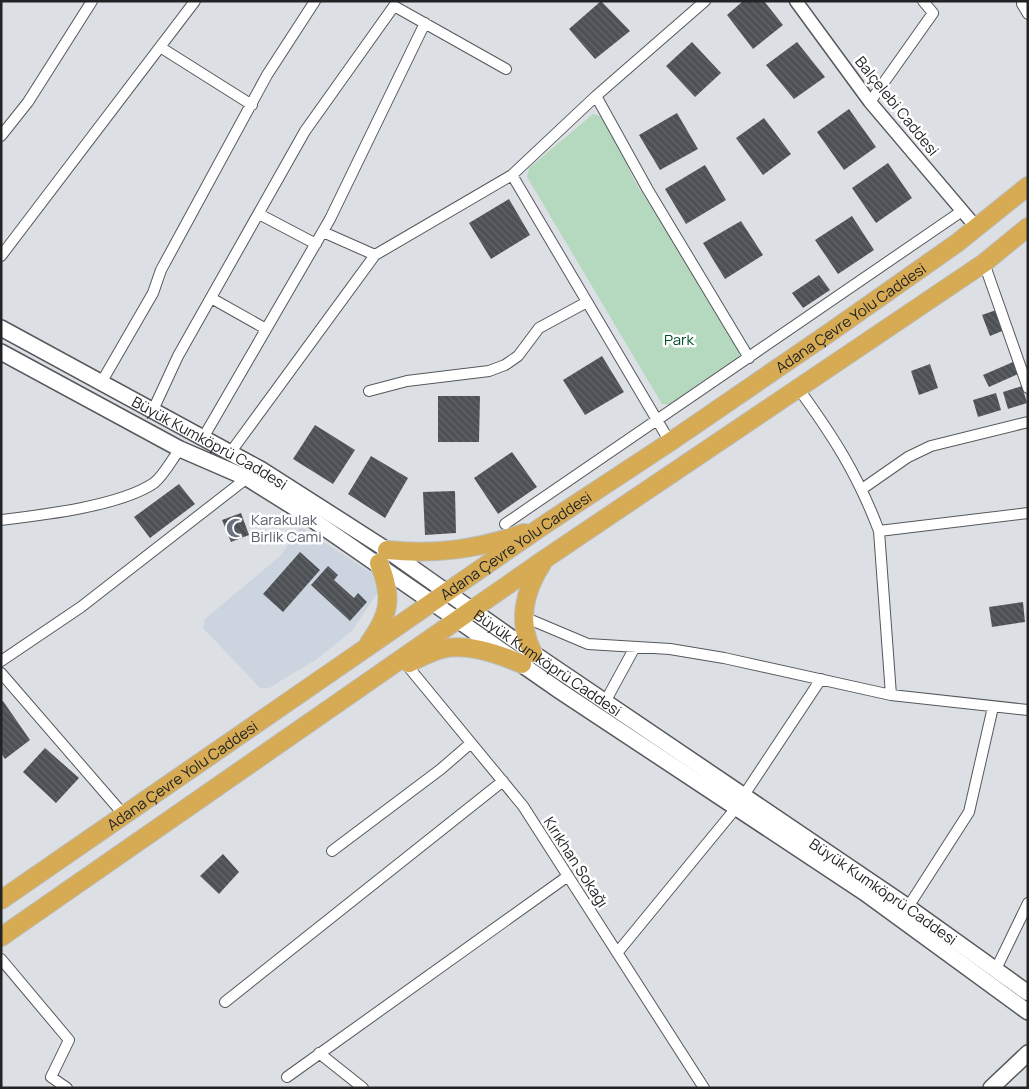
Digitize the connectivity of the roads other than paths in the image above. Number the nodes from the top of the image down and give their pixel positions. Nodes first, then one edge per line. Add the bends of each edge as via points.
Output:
1 (92, 1) edge
2 (195, 1) edge
3 (315, 1) edge
4 (706, 1) edge
5 (796, 1) edge
6 (924, 1) edge
7 (425, 23) junction
8 (160, 47) junction
9 (506, 69) dead end
10 (596, 96) junction
11 (870, 102) junction
12 (252, 105) junction
13 (1, 136) edge
14 (512, 174) junction
15 (1028, 186) edge
16 (962, 211) junction
17 (259, 214) junction
18 (976, 226) junction
19 (1028, 227) edge
20 (323, 232) junction
21 (316, 244) junction
22 (375, 255) junction
23 (1, 256) edge
24 (984, 263) junction
25 (211, 298) junction
26 (587, 302) junction
27 (1, 328) edge
28 (266, 329) junction
29 (1, 352) edge
30 (749, 358) junction
31 (101, 382) junction
32 (798, 388) junction
33 (1028, 388) edge
34 (369, 392) dead end
35 (153, 410) junction
36 (658, 421) junction
37 (1028, 422) edge
38 (203, 438) junction
39 (670, 442) junction
40 (180, 449) junction
41 (230, 453) junction
42 (247, 478) junction
43 (862, 488) junction
44 (1028, 513) edge
45 (1, 520) edge
46 (547, 523) junction
47 (505, 524) dead end
48 (879, 531) junction
49 (383, 557) junction
50 (545, 559) junction
51 (441, 597) junction
52 (465, 614) junction
53 (524, 617) junction
54 (635, 647) junction
55 (363, 652) junction
56 (528, 659) junction
57 (1, 661) edge
58 (406, 664) junction
59 (1, 673) edge
60 (374, 677) junction
61 (821, 679) junction
62 (891, 695) junction
63 (604, 702) junction
64 (993, 707) junction
65 (1028, 710) edge
66 (471, 743) junction
67 (503, 782) junction
68 (740, 802) junction
69 (124, 815) junction
70 (332, 851) dead end
71 (568, 876) junction
72 (1, 900) edge
73 (1028, 903) edge
74 (908, 906) junction
75 (1, 937) edge
76 (617, 953) junction
77 (1, 959) edge
78 (996, 969) junction
79 (1028, 993) edge
80 (226, 1002) dead end
81 (1028, 1012) edge
82 (1028, 1053) edge
83 (319, 1054) junction
84 (287, 1076) dead end
85 (67, 1088) edge
86 (363, 1088) edge
87 (704, 1088) edge
88 (991, 1088) edge

1 - 13 street via 28,102
2 - 8 street
3 - 12 street
4 - 10 street
5 - 11 street, Balçelebi Caddesi
6 - 11 street via 932,13
7 - 9 street
7 - 17 street via 394,6 305,131
7 - 20 street
8 - 12 street
8 - 23 street
10 - 14 street
10 - 30 street
11 - 16 street, Balçelebi Caddesi
12 - 31 street via 161,270 153,293
14 - 22 street
14 - 26 street
15 - 18 highway, Adana Çevre Yolu Caddesi
16 - 18 street, Balçelebi Caddesi
16 - 30 street
17 - 21 street
17 - 25 street
18 - 39 highway, Adana Çevre Yolu Caddesi via 869,305
19 - 24 highway, Adana Çevre Yolu Caddesi
20 - 21 street
20 - 22 street
21 - 28 street
22 - 41 street
24 - 32 highway, Adana Çevre Yolu Caddesi
24 - 33 street
25 - 28 street
25 - 35 street via 178,356
26 - 34 street via 539,328 518,356 505,365 489,371 407,381
26 - 36 street
27 - 31 main road, Büyük Kumköprü Caddesi
28 - 38 street
29 - 40 main road, Büyük Kumköprü Caddesi
30 - 36 street
31 - 35 main road, Büyük Kumköprü Caddesi
32 - 43 street via 848,461
32 - 50 highway, Adana Çevre Yolu Caddesi
35 - 38 main road, Büyük Kumköprü Caddesi
36 - 39 street
36 - 47 street
37 - 43 street via 931,446 908,457
38 - 41 main road, Büyük Kumköprü Caddesi
39 - 46 highway, Adana Çevre Yolu Caddesi
40 - 42 main road, Büyük Kumköprü Caddesi
40 - 45 street via 154,482 117,499
41 - 49 main road, Büyük Kumköprü Caddesi via 262,470
42 - 49 main road, Büyük Kumköprü Caddesi
42 - 57 street via 81,608
43 - 48 street
44 - 48 street
46 - 49 highway via 502,540 458,551
46 - 51 highway, Adana Çevre Yolu Caddesi
48 - 62 street
49 - 51 main road, Büyük Kumköprü Caddesi
49 - 55 highway via 388,604 383,622
50 - 52 highway, Adana Çevre Yolu Caddesi
50 - 53 highway via 531,584
51 - 52 main road, Büyük Kumköprü Caddesi
51 - 55 highway, Adana Çevre Yolu Caddesi
52 - 56 main road, Büyük Kumköprü Caddesi
52 - 60 highway, Adana Çevre Yolu Caddesi
53 - 54 street via 588,644
53 - 56 highway
54 - 61 street via 724,658
54 - 63 street
55 - 69 highway, Adana Çevre Yolu Caddesi
56 - 58 highway via 455,648 441,649
56 - 63 main road, Büyük Kumköprü Caddesi
56 - 68 main road, Büyük Kumköprü Caddesi
58 - 60 highway
58 - 66 street, Kırıkhan Sokağı
59 - 69 street
60 - 75 highway, Adana Çevre Yolu Caddesi
61 - 62 street
61 - 68 street
62 - 64 street
63 - 68 main road, Büyük Kumköprü Caddesi
64 - 65 street
64 - 74 street via 969,812
66 - 67 street, Kırıkhan Sokağı
66 - 70 street
67 - 71 street, Kırıkhan Sokağı via 523,806
67 - 80 street
68 - 74 main road, Büyük Kumköprü Caddesi
68 - 76 street
68 - 81 main road, Büyük Kumköprü Caddesi
69 - 72 highway, Adana Çevre Yolu Caddesi
71 - 76 street, Kırıkhan Sokağı
71 - 83 street
73 - 78 street
74 - 78 main road, Büyük Kumköprü Caddesi
76 - 87 street, Kırıkhan Sokağı
77 - 85 street via 69,1040 51,1077
78 - 79 main road, Büyük Kumköprü Caddesi
82 - 88 main road
83 - 84 street
83 - 86 street

